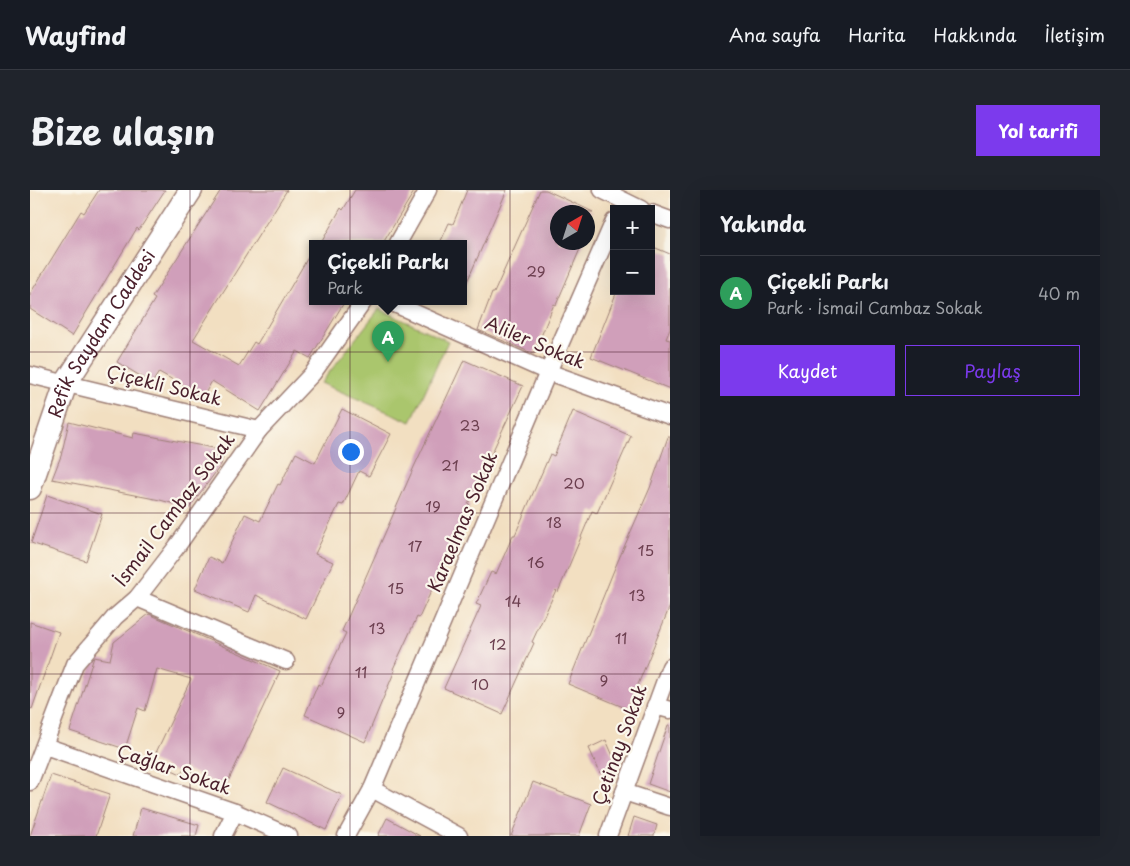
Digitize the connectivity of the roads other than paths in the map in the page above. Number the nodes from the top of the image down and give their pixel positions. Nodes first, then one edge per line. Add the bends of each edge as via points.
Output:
1 (191, 190) edge
2 (428, 190) edge
3 (602, 190) edge
4 (623, 200) edge
5 (655, 214) edge
6 (670, 220) edge
7 (610, 231) edge
8 (400, 240) edge
9 (361, 305) edge
10 (397, 305) edge
11 (548, 372) junction
12 (30, 375) edge
13 (66, 383) junction
14 (670, 416) edge
15 (259, 430) junction
16 (30, 488) edge
17 (137, 598) junction
18 (286, 661) dead end
19 (670, 667) edge
20 (662, 708) edge
21 (45, 746) junction
22 (30, 782) edge
23 (372, 789) junction
24 (624, 792) junction
25 (670, 807) edge
26 (235, 812) junction
27 (223, 836) edge
28 (288, 836) edge
29 (346, 836) edge
30 (459, 836) edge
31 (608, 836) edge

1 - 13 street, Refik Saydam Caddesi
2 - 8 street
3 - 4 street
5 - 6 street
7 - 11 street, Karaelmas Sokak
9 - 15 street, İsmail Cambaz Sokak via 313,373
10 - 11 street, Aliler Sokak
11 - 14 street, Aliler Sokak
11 - 23 street, Karaelmas Sokak
12 - 13 street, Çiçekli Sokak
13 - 15 street, Çiçekli Sokak
13 - 16 street, Refik Saydam Caddesi
15 - 17 street, İsmail Cambaz Sokak
17 - 18 street
17 - 21 street, İsmail Cambaz Sokak via 75,664
19 - 20 street, Çetinay Sokak
20 - 24 street, Çetinay Sokak
21 - 22 street, İsmail Cambaz Sokak
21 - 26 street, Çağlar Sokak
23 - 29 street, Karaelmas Sokak
23 - 30 street
24 - 25 street
24 - 31 street, Çetinay Sokak
26 - 27 street
26 - 28 street, Çağlar Sokak

